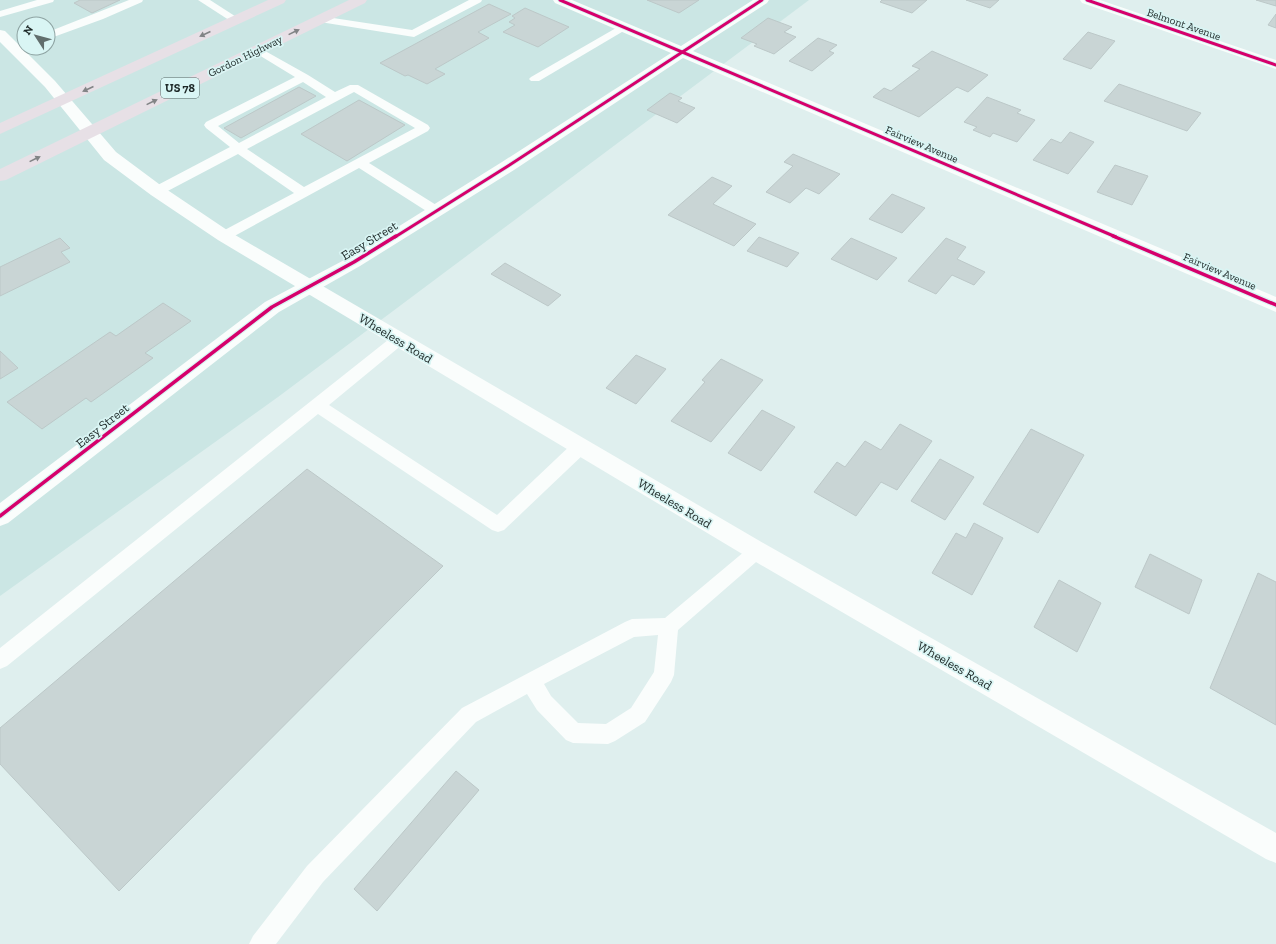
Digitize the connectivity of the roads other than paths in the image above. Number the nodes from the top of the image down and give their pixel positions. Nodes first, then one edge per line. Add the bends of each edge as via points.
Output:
1 (49, 0) edge
2 (138, 0) edge
3 (203, 0) edge
4 (279, 0) edge
5 (360, 0) edge
6 (477, 0) edge
7 (560, 0) edge
8 (762, 0) edge
9 (1087, 0) edge
10 (0, 14) edge
11 (236, 20) junction
12 (320, 20) junction
13 (623, 27) junction
14 (56, 33) edge
15 (0, 34) edge
16 (16, 45) edge
17 (258, 50) junction
18 (682, 52) junction
19 (27, 56) edge
20 (1276, 66) edge
21 (304, 77) junction
22 (535, 79) dead end
23 (334, 97) junction
24 (63, 100) junction
25 (0, 129) edge
26 (90, 132) junction
27 (238, 148) junction
28 (360, 163) junction
29 (0, 176) edge
30 (157, 191) junction
31 (303, 193) junction
32 (436, 211) junction
33 (224, 236) junction
34 (309, 286) junction
35 (1276, 305) edge
36 (398, 340) junction
37 (318, 405) junction
38 (580, 447) junction
39 (0, 516) edge
40 (757, 551) junction
41 (669, 626) junction
42 (0, 660) edge
43 (531, 681) junction
44 (1276, 848) edge
45 (261, 944) edge

1 - 10 lane
2 - 14 lane
3 - 11 lane
4 - 11 highway
5 - 12 highway, Gordon Highway / US 78
6 - 12 lane via 414,34
7 - 13 street, Fairview Avenue
8 - 18 street, Easy Street
9 - 20 street, Belmont Avenue
11 -> 24 highway
17 -> 12 highway, Gordon Highway / US 78
13 - 18 street, Fairview Avenue
13 - 22 lane
15 - 16 street, Wheeless Road
17 - 21 lane
26 -> 17 highway, Gordon Highway / US 78
18 - 32 street, Easy Street
18 - 35 street, Fairview Avenue
19 - 24 street, Wheeless Road
21 - 23 lane
21 - 27 lane via 247,111 210,125
23 - 27 lane via 295,113
23 - 28 lane via 354,87 424,128
24 - 25 highway
24 - 26 street, Wheeless Road
29 -> 26 highway, Gordon Highway / US 78
26 - 30 street, Wheeless Road via 110,156
27 - 30 lane
27 - 31 lane
28 - 31 lane
28 - 32 lane
30 - 33 street, Wheeless Road
31 - 33 lane
32 - 34 street, Easy Street via 354,262
33 - 34 street, Wheeless Road
34 - 36 street, Wheeless Road
34 - 39 street, Easy Street via 272,306
36 - 37 lane
36 - 38 street, Wheeless Road
37 - 38 lane via 498,525
37 - 42 lane
38 - 40 street, Wheeless Road
40 - 41 lane
40 - 44 street, Wheeless Road
41 - 43 lane via 632,628
41 - 43 lane via 664,675 638,715 608,734 574,733 544,703
43 - 45 lane via 469,715 315,874

